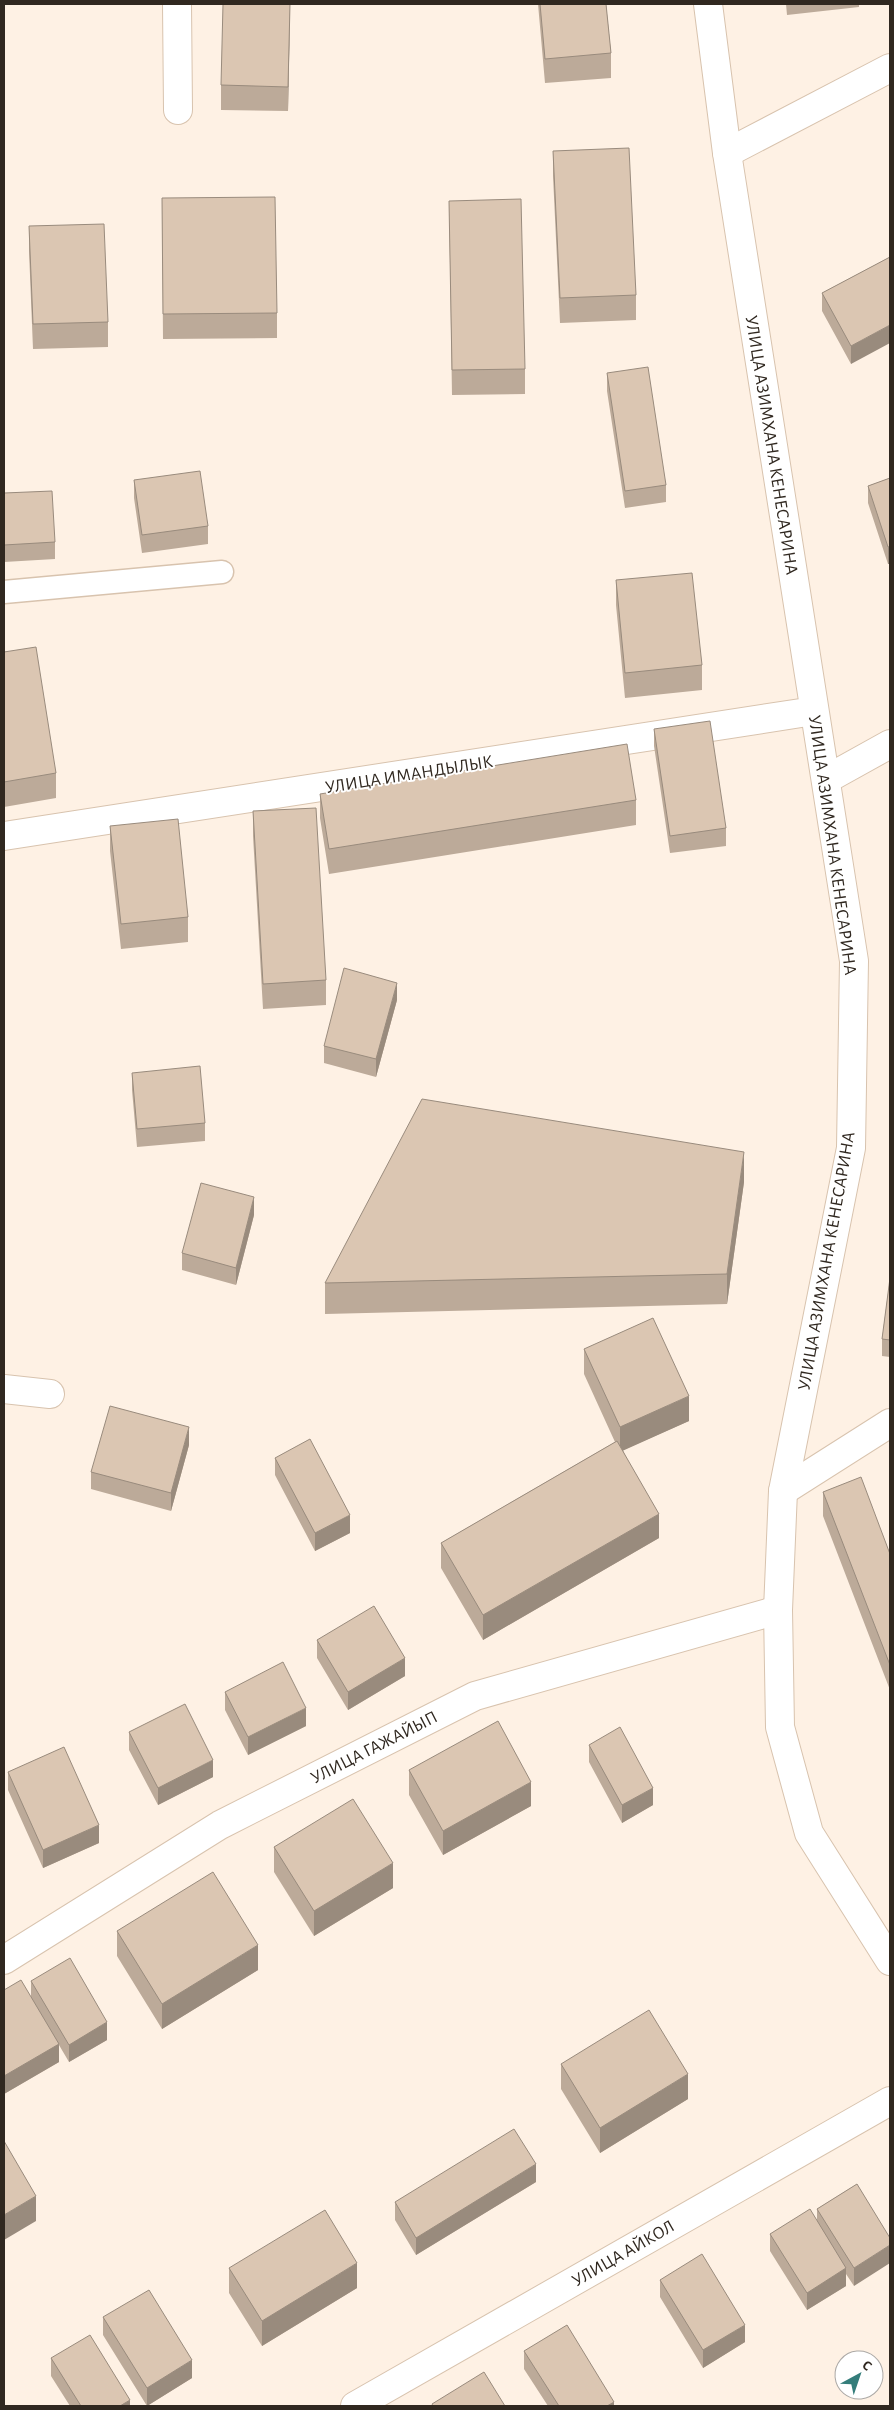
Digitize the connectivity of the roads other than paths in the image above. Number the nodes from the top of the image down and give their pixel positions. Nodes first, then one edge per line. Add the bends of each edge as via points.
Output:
1 (177, 4) edge
2 (708, 4) edge
3 (890, 68) edge
4 (178, 110) dead end
5 (727, 153) junction
6 (222, 572) dead end
7 (4, 592) edge
8 (814, 711) junction
9 (890, 744) edge
10 (827, 779) junction
11 (4, 836) edge
12 (4, 1389) edge
13 (50, 1394) dead end
14 (890, 1423) edge
15 (783, 1490) junction
16 (778, 1610) junction
17 (4, 1960) edge
18 (890, 1961) edge
19 (890, 2100) edge
20 (355, 2406) edge

1 - 4 street
2 - 5 street, УЛИЦА АЗИМХАНА КЕНЕСАРИНА
3 - 5 street
5 - 8 street, УЛИЦА АЗИМХАНА КЕНЕСАРИНА
6 - 7 lane
8 - 10 street, УЛИЦА АЗИМХАНА КЕНЕСАРИНА
8 - 11 street, УЛИЦА ИМАНДЫЛЫК
9 - 10 street
10 - 15 street, УЛИЦА АЗИМХАНА КЕНЕСАРИНА via 854,961 851,1148
12 - 13 street
14 - 15 street
15 - 16 street, УЛИЦА АЗИМХАНА КЕНЕСАРИНА
16 - 17 street, УЛИЦА ГАЖАЙЫП via 475,1696 220,1825
16 - 18 street, УЛИЦА АЗИМХАНА КЕНЕСАРИНА via 780,1727 809,1832
19 - 20 street, УЛИЦА АЙКОЛ

